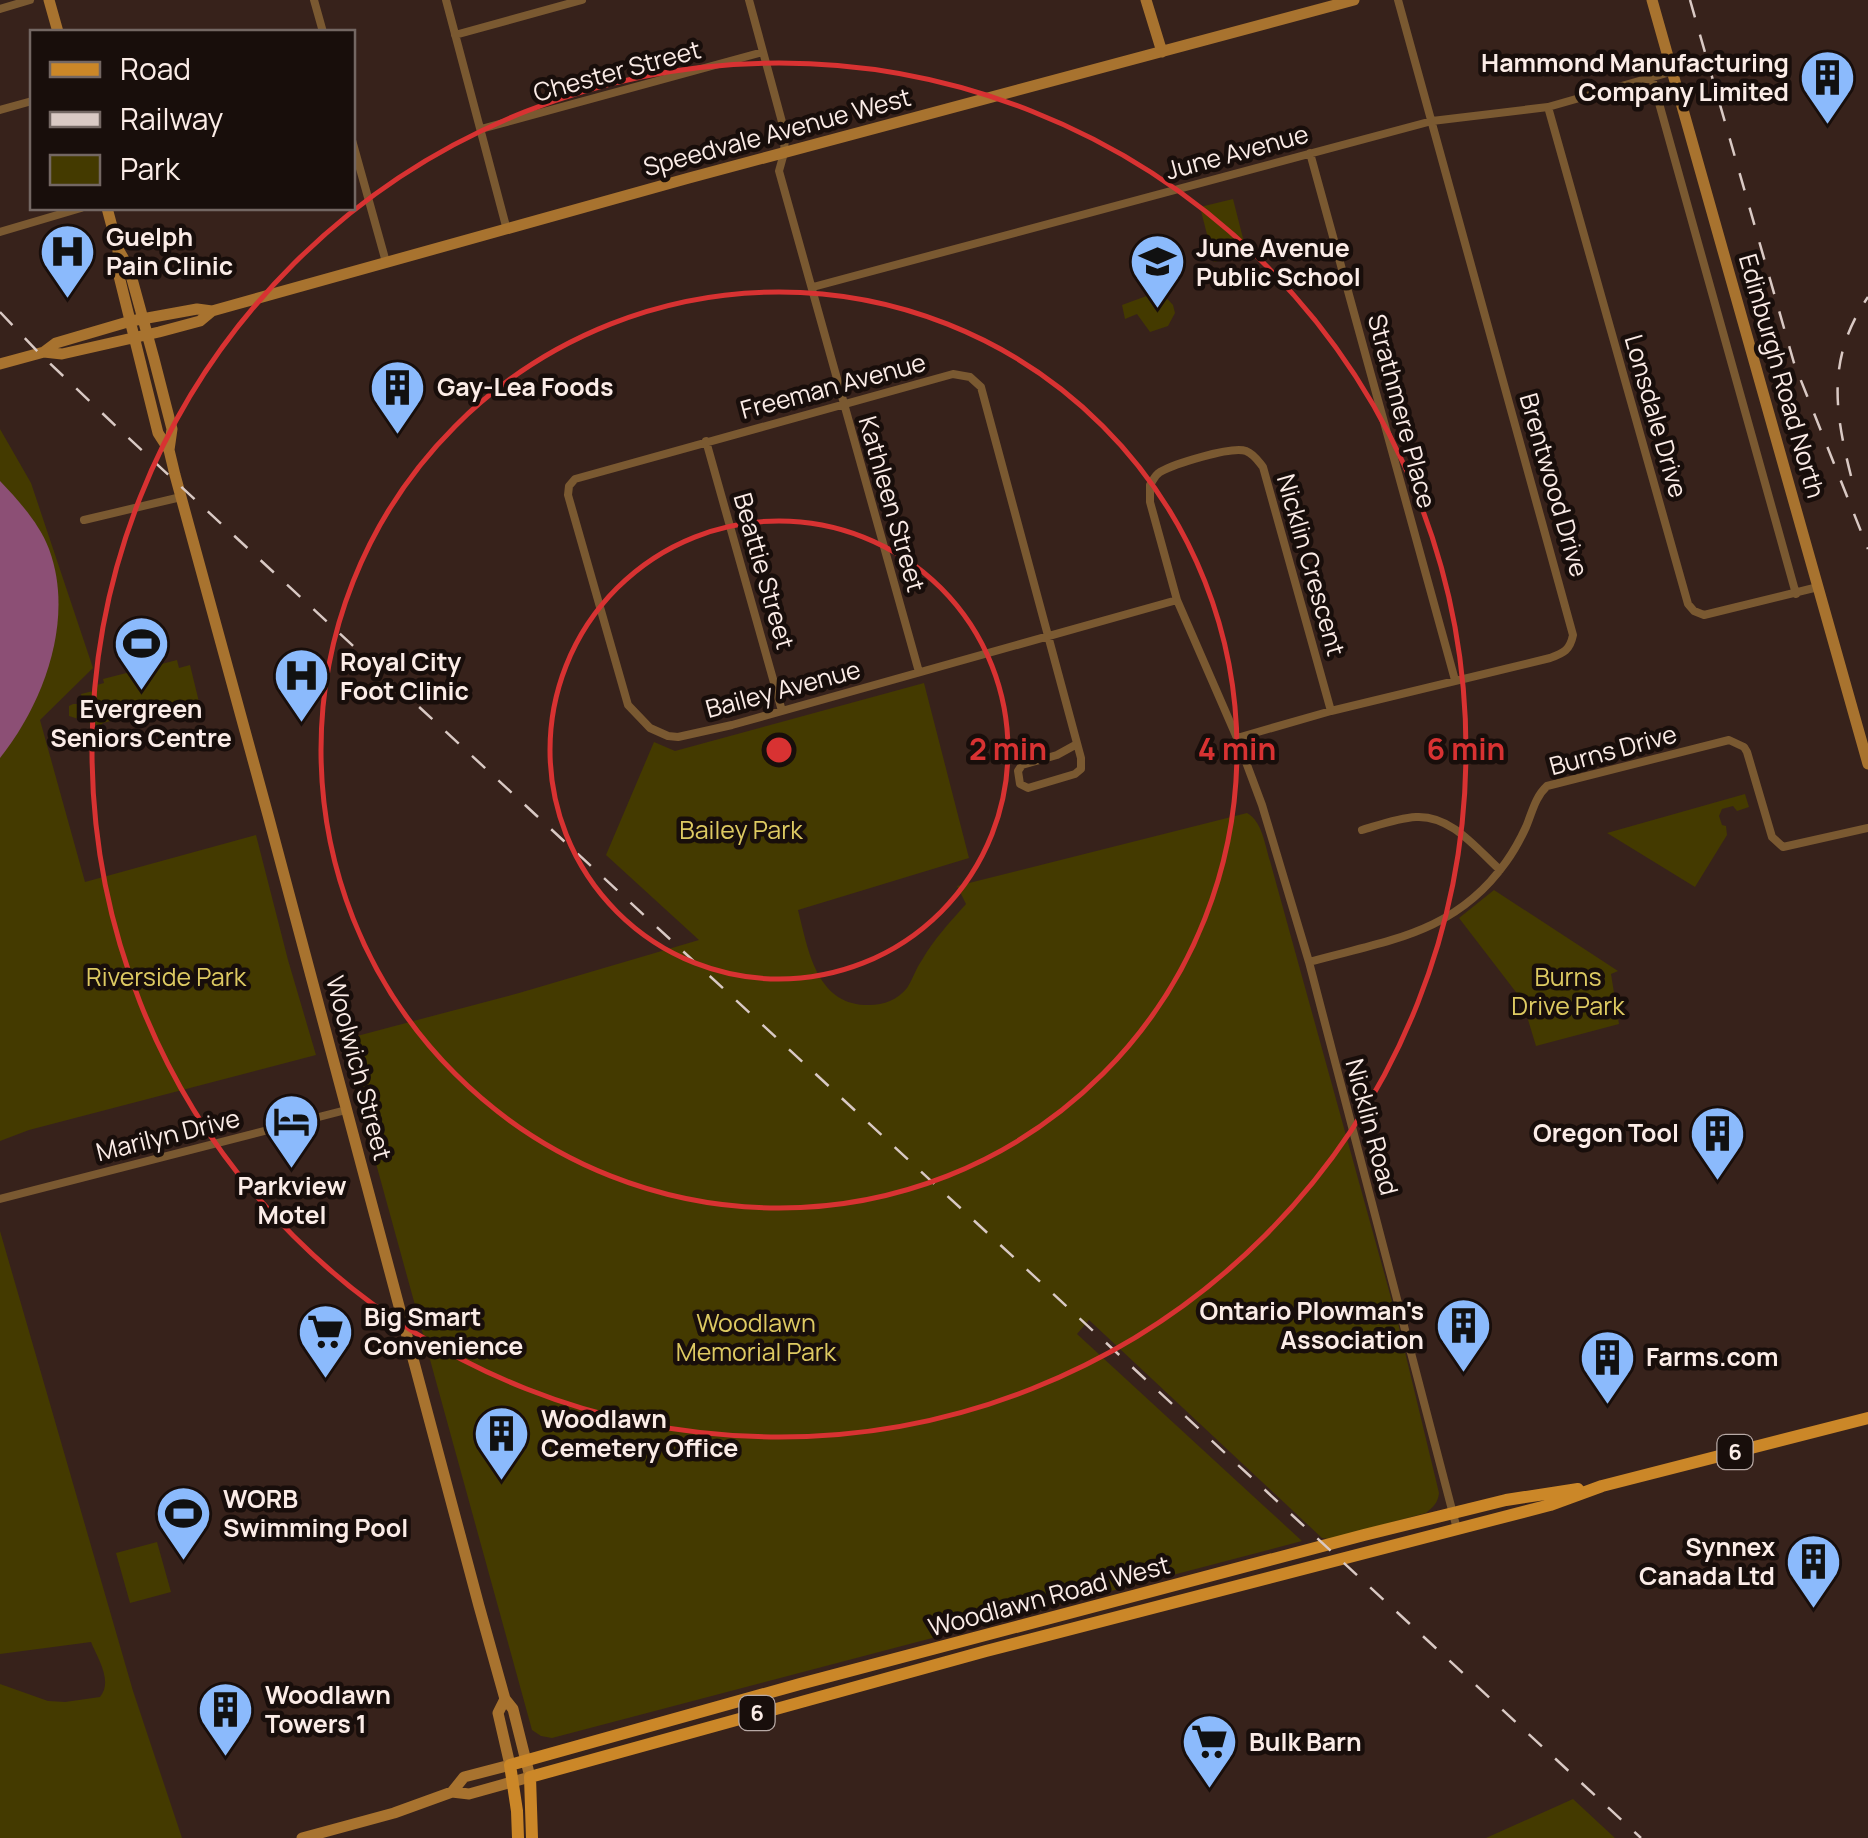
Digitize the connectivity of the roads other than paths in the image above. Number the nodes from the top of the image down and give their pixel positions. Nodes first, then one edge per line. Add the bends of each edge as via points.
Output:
1 (30, 0) edge
2 (49, 0) edge
3 (314, 0) edge
4 (446, 0) edge
5 (582, 0) edge
6 (749, 0) edge
7 (1146, 0) edge
8 (1354, 0) edge
9 (1398, 0) edge
10 (1652, 0) edge
11 (0, 8) edge
12 (57, 30) edge
13 (322, 30) edge
14 (455, 35) junction
15 (763, 52) junction
16 (1162, 52) junction
17 (1674, 72) junction
18 (1652, 78) junction
19 (30, 102) edge
20 (1548, 107) junction
21 (0, 110) edge
22 (1432, 121) junction
23 (481, 129) junction
24 (355, 151) edge
25 (1310, 153) junction
26 (784, 154) junction
27 (74, 210) edge
28 (108, 210) edge
29 (507, 230) junction
30 (0, 232) edge
31 (386, 262) junction
32 (813, 287) junction
33 (212, 310) junction
34 (137, 320) junction
35 (141, 335) junction
36 (44, 352) junction
37 (0, 364) edge
38 (843, 404) junction
39 (706, 441) junction
40 (569, 486) joint
41 (181, 496) junction
42 (84, 520) dead end
43 (1818, 588) junction
44 (1796, 594) junction
45 (1177, 600) junction
46 (1050, 637) junction
47 (919, 672) junction
48 (1454, 680) junction
49 (782, 711) junction
50 (1331, 711) junction
51 (1237, 738) junction
52 (1077, 744) junction
53 (1868, 764) edge
54 (1868, 828) edge
55 (1362, 830) dead end
56 (1500, 870) junction
57 (1309, 962) junction
58 (346, 1110) junction
59 (0, 1199) edge
60 (1868, 1418) edge
61 (1602, 1486) junction
62 (1452, 1514) junction
63 (1456, 1529) junction
64 (505, 1699) junction
65 (526, 1760) junction
66 (510, 1764) junction
67 (530, 1778) junction
68 (514, 1782) junction
69 (452, 1792) junction
70 (302, 1838) edge
71 (518, 1838) edge
72 (532, 1838) edge

1 - 11 street
2 - 12 main road
3 - 13 street
4 - 14 street
5 - 14 street
6 - 15 street, Kathleen Street
7 - 16 main road
8 - 16 main road, Speedvale Avenue West
9 - 22 street, Brentwood Drive
10 - 17 main road, Edinburgh Road North
14 - 23 street
15 - 23 street, Chester Street
15 - 26 street, Kathleen Street via 785,133
16 - 26 main road, Speedvale Avenue West
17 - 18 street, June Avenue
17 - 43 main road, Edinburgh Road North
18 - 20 street, June Avenue
18 - 44 street
19 - 21 street
20 - 22 street, June Avenue
20 - 44 street, Lonsdale Drive via 1688,604 1704,614
22 - 25 street, June Avenue
22 - 48 street, Brentwood Drive via 1574,635 1564,654
23 - 29 street
24 - 31 street
25 - 32 street, June Avenue
25 - 48 street, Strathmere Place
26 - 29 main road, Speedvale Avenue West
26 - 32 street, Kathleen Street via 779,168
27 - 30 street
28 - 34 main road, Woolwich Street via 118,272
29 - 31 main road, Speedvale Avenue West
31 - 33 main road, Speedvale Avenue West
32 - 38 street, Kathleen Street
33 - 34 main road, Speedvale Avenue West
33 - 35 main road, Speedvale Avenue West via 200,321
34 - 35 main road, Woolwich Street
34 - 36 main road, Speedvale Avenue West
35 - 36 main road, Speedvale Avenue West via 62,354
35 - 41 main road, Woolwich Street via 172,430
36 - 37 main road
38 - 39 street, Freeman Avenue
38 - 46 street, Freeman Avenue via 953,374 981,386
38 - 47 street, Kathleen Street
39 - 40 street, Freeman Avenue
39 - 49 street, Beattie Street
40 - 49 street, Bailey Avenue via 628,704 641,720 678,737
41 - 42 street
41 - 58 main road, Woolwich Street
43 - 44 street, Lonsdale Drive
43 - 53 main road, Edinburgh Road North
45 - 46 street, Bailey Avenue
45 - 50 street, Nicklin Crescent via 1150,484 1160,472 1210,454 1245,450 1262,468
45 - 51 street, Nicklin Crescent
46 - 47 street, Bailey Avenue
46 - 52 street, Freeman Avenue
47 - 49 street, Bailey Avenue
48 - 50 street, Brentwood Drive
50 - 51 street, Brentwood Drive
51 - 57 street, Nicklin Road
52 - 52 street via 1022,766 1020,784 1028,788 1076,774 1082,758
54 - 56 street, Burns Drive via 1783,847 1772,837 1747,752 1729,740 1547,786
55 - 56 street via 1412,817 1442,821
56 - 57 street, Burns Drive via 1476,897 1432,926
57 - 62 street, Nicklin Road
58 - 59 street, Marilyn Drive
58 - 64 main road, Woolwich Street
60 - 61 main road, Woodlawn Road West / 6
61 - 62 main road, Woodlawn Road West / 6
61 - 63 main road, Woodlawn Road West / 6
62 - 63 street, Nicklin Road
62 - 65 main road, Woodlawn Road West / 6
63 - 67 main road, Woodlawn Road West / 6
64 - 65 main road, Woolwich Street
64 - 66 main road, Woolwich Street via 498,1712
65 - 66 main road, Woodlawn Road West
65 - 67 main road, Woolwich Street
66 - 68 main road, Woolwich Street
66 - 69 main road via 464,1778
67 - 68 main road
67 - 72 main road, Woolwich Street
68 - 69 main road
68 - 71 main road, Woolwich Street
69 - 70 main road

